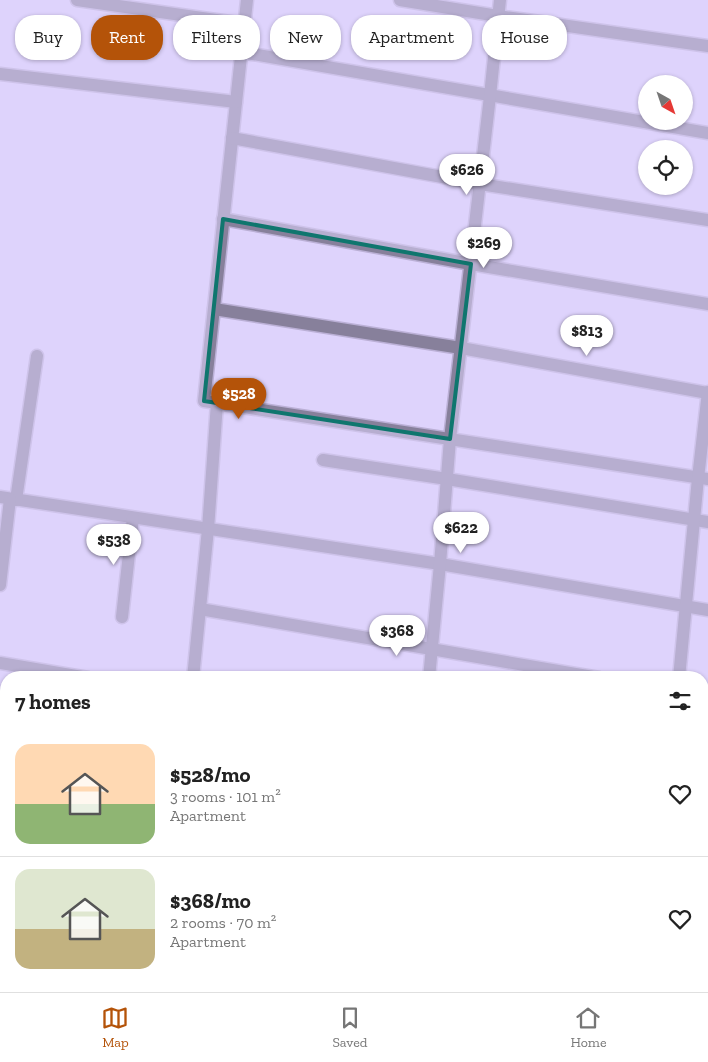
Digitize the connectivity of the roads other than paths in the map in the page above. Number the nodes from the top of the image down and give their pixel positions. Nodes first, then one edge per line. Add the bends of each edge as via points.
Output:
1 (78, 0) edge
2 (247, 0) edge
3 (400, 0) edge
4 (500, 0) edge
5 (182, 15) edge
6 (245, 15) edge
7 (492, 15) edge
8 (498, 15) edge
9 (567, 26) edge
10 (708, 46) edge
11 (260, 55) edge
12 (240, 60) edge
13 (494, 60) edge
14 (0, 74) edge
15 (490, 96) junction
16 (236, 102) junction
17 (708, 133) edge
18 (232, 138) junction
19 (480, 184) junction
20 (223, 219) junction
21 (708, 220) edge
22 (471, 264) junction
23 (708, 304) edge
24 (214, 309) junction
25 (461, 348) junction
26 (37, 356) dead end
27 (708, 392) edge
28 (216, 403) junction
29 (450, 439) junction
30 (323, 460) dead end
31 (703, 478) edge
32 (447, 479) junction
33 (9, 499) edge
34 (133, 518) junction
35 (694, 520) junction
36 (708, 522) edge
37 (208, 529) junction
38 (440, 564) junction
39 (0, 585) edge
40 (686, 606) junction
41 (200, 609) junction
42 (708, 610) edge
43 (122, 617) dead end
44 (432, 649) junction
45 (0, 663) edge
46 (47, 671) edge
47 (194, 671) edge
48 (430, 671) edge
49 (558, 671) edge
50 (680, 671) edge

1 - 5 street
2 - 6 street
3 - 7 street
4 - 8 street
9 - 10 street
11 - 15 street
12 - 16 street
13 - 15 street
14 - 16 street
15 - 17 street
15 - 19 street
16 - 18 street
18 - 19 street
18 - 20 street
19 - 21 street
19 - 22 street
20 - 22 street
20 - 24 street
22 - 23 street
22 - 25 street
24 - 25 street
24 - 28 street via 204,401
25 - 27 street
25 - 29 street
26 - 33 street
27 - 31 street
28 - 29 street
28 - 37 street
29 - 31 street
29 - 32 street
30 - 32 street
31 - 35 street
32 - 35 street
32 - 38 street
33 - 34 street
33 - 39 street
34 - 37 street
34 - 43 street
35 - 36 street
35 - 40 street
37 - 38 street
37 - 41 street
38 - 40 street
38 - 44 street
40 - 42 street
40 - 50 street
41 - 44 street
41 - 47 street
44 - 48 street
44 - 49 street
45 - 46 street

